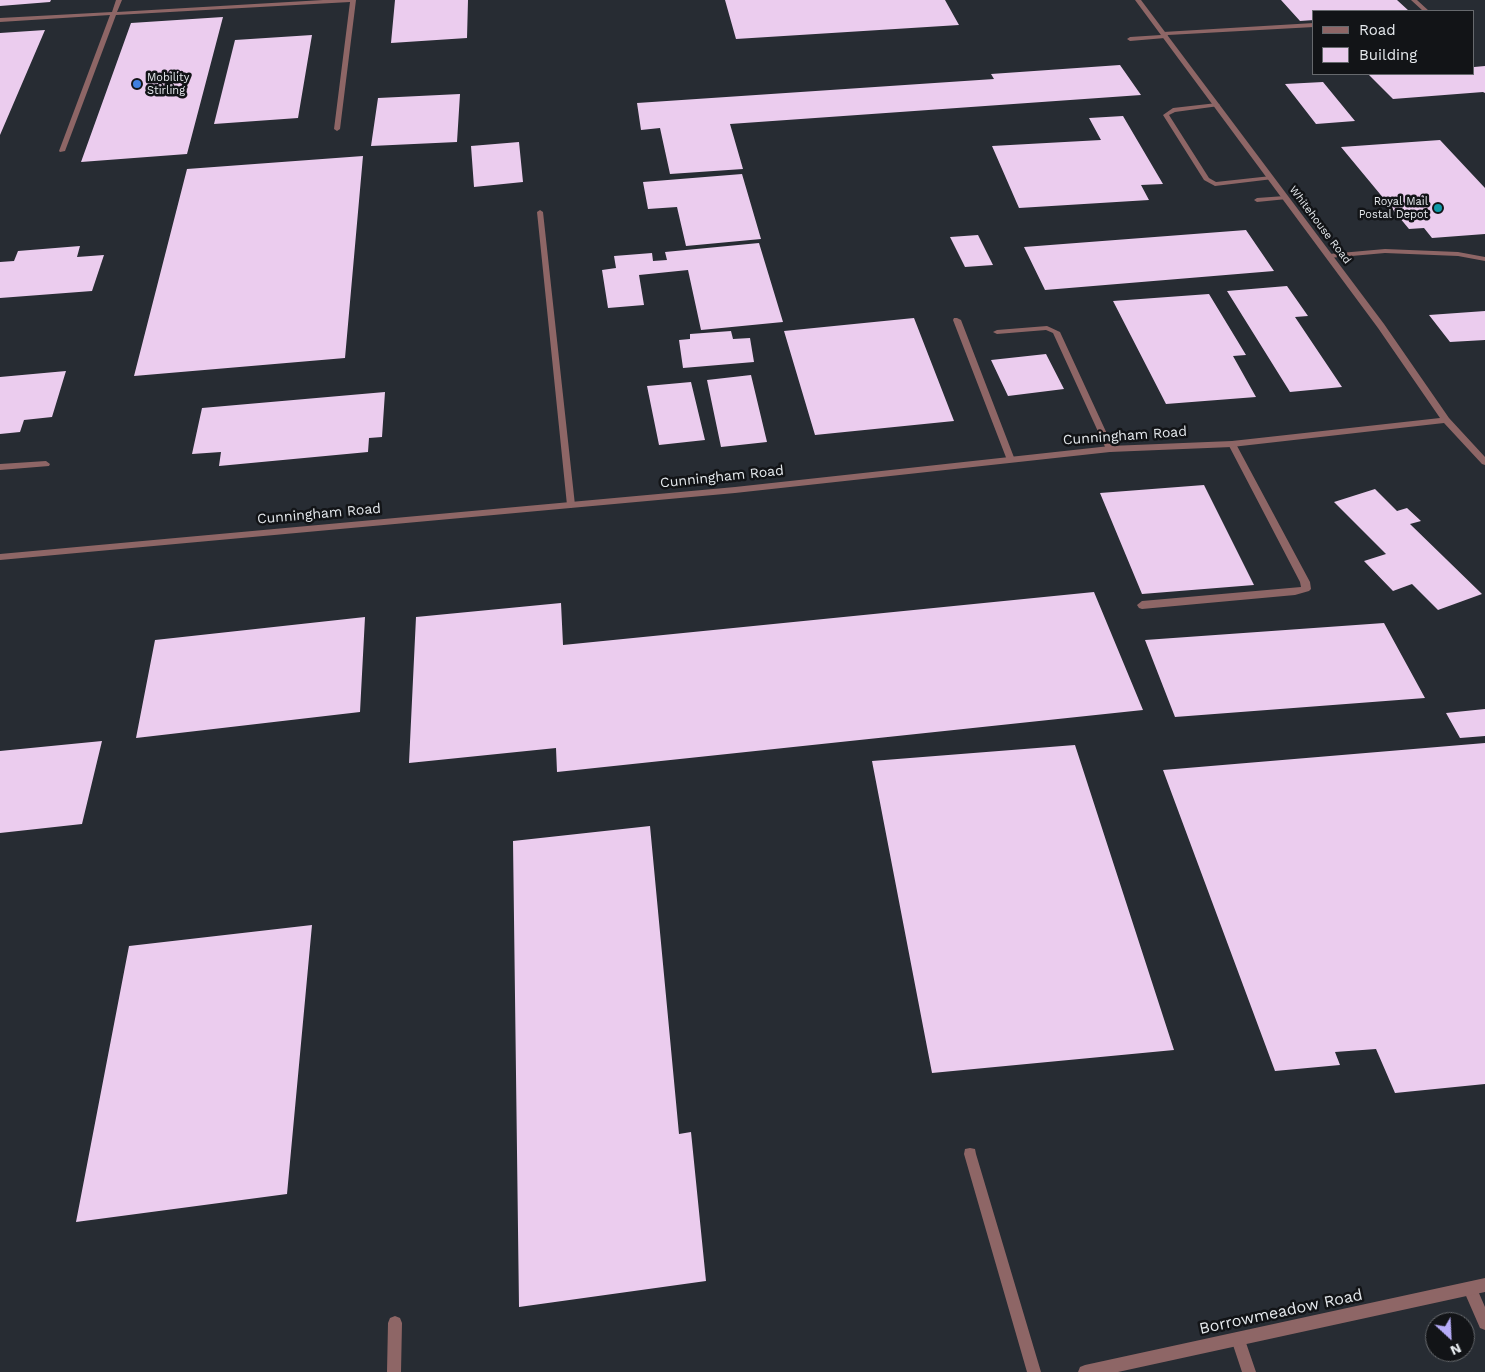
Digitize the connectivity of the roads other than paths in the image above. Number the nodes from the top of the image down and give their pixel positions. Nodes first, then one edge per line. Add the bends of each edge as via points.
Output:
1 (120, 0) edge
2 (353, 0) edge
3 (1138, 0) edge
4 (1414, 0) edge
5 (1425, 10) edge
6 (114, 13) junction
7 (0, 20) edge
8 (1312, 25) edge
9 (1164, 35) junction
10 (1130, 39) dead end
11 (1217, 105) junction
12 (337, 129) dead end
13 (62, 151) dead end
14 (1270, 178) junction
15 (1285, 198) junction
16 (1257, 200) dead end
17 (540, 212) dead end
18 (1328, 256) junction
19 (1485, 258) edge
20 (957, 320) dead end
21 (997, 332) dead end
22 (1446, 420) junction
23 (1232, 444) junction
24 (1110, 449) junction
25 (1011, 460) junction
26 (1485, 462) edge
27 (46, 464) dead end
28 (0, 467) edge
29 (571, 505) junction
30 (0, 557) edge
31 (1142, 605) dead end
32 (970, 1154) dead end
33 (1485, 1285) edge
34 (1470, 1289) junction
35 (395, 1323) dead end
36 (1485, 1323) edge
37 (1238, 1339) junction
38 (394, 1372) edge
39 (1034, 1372) edge
40 (1085, 1372) edge
41 (1248, 1372) edge

1 - 6 street
2 - 6 street
2 - 12 street
3 - 9 street, Whitehouse Road
4 - 5 street
6 - 7 street
6 - 13 street
8 - 9 street
9 - 10 street
9 - 11 street, Whitehouse Road
11 - 14 street, Whitehouse Road
11 - 14 street via 1173,110 1166,115 1206,179 1216,184
14 - 15 street, Whitehouse Road
15 - 16 street
15 - 18 street, Whitehouse Road
17 - 29 street
18 - 19 street via 1385,251
18 - 22 street, Whitehouse Road
20 - 25 street
21 - 24 street via 1046,328 1056,332
22 - 23 street, Cunningham Road
22 - 26 street, Whitehouse Road
23 - 24 street, Cunningham Road
23 - 31 street via 1306,589
24 - 25 street, Cunningham Road
25 - 29 street, Cunningham Road
27 - 28 street
29 - 30 street, Cunningham Road
32 - 39 street
33 - 34 street, Borrowmeadow Road
34 - 36 street
34 - 37 street, Borrowmeadow Road
35 - 38 street
37 - 40 street, Borrowmeadow Road
37 - 41 street

